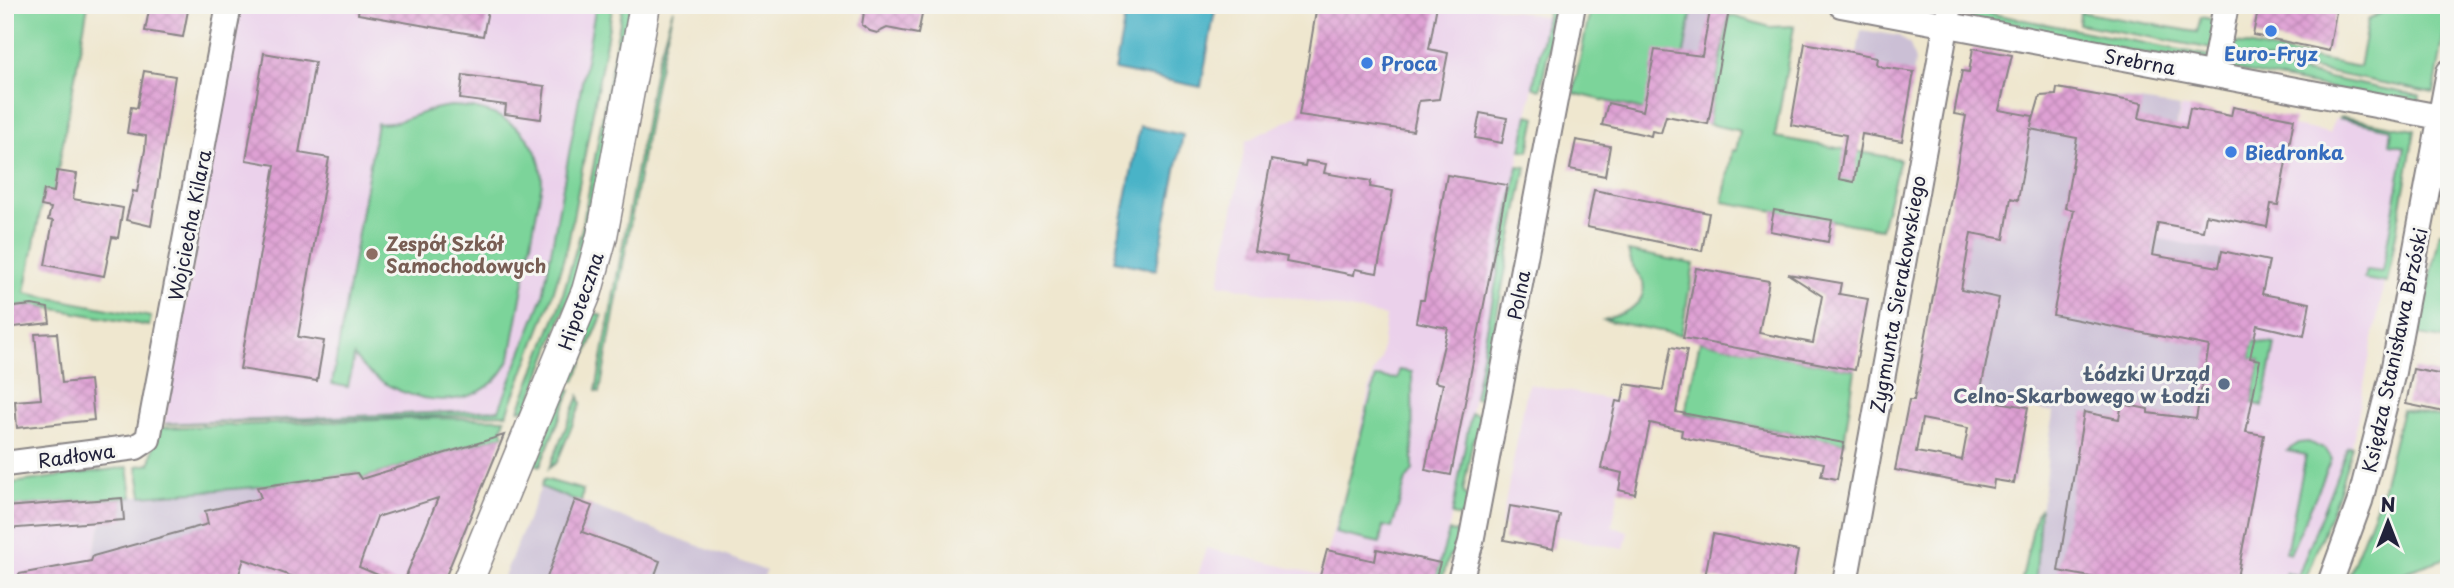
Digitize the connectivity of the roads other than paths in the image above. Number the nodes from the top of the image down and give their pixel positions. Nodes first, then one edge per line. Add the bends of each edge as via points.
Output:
1 (229, 5) edge
2 (645, 5) edge
3 (1573, 5) edge
4 (1841, 5) edge
5 (2226, 5) edge
6 (1948, 16) edge
7 (2449, 72) edge
8 (2213, 74) junction
9 (2440, 117) junction
10 (145, 443) joint
11 (5, 464) edge
12 (467, 583) edge
13 (1459, 583) edge
14 (1845, 583) edge
15 (2330, 583) edge

1 - 10 street, Wojciecha Kilara
2 - 12 street, Hipoteczna via 602,236 587,291
3 - 13 street, Polna via 1471,542
4 - 6 street, Srebrna
5 - 8 street
6 - 8 street, Srebrna
6 - 14 street, Zygmunta Sierakowskiego
7 - 9 street, Księdza Stanisława Brzóski
8 - 9 street, Srebrna
9 - 15 street, Księdza Stanisława Brzóski via 2393,372 2360,501
10 - 11 street, Radłowa

